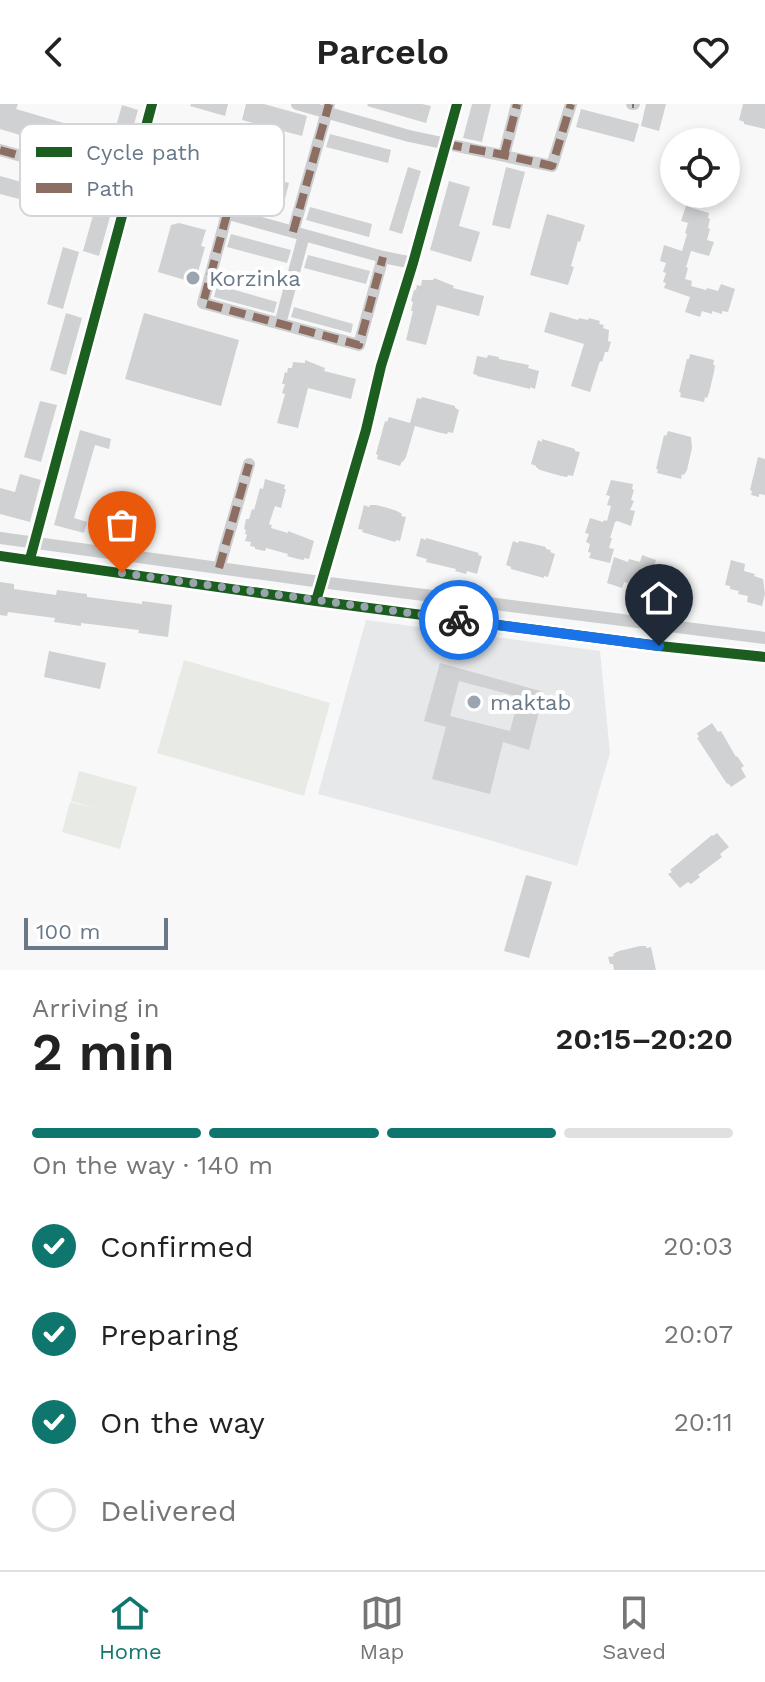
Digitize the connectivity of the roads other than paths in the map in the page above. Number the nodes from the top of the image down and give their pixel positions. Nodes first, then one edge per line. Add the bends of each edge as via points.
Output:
1 (152, 104) edge
2 (297, 104) edge
3 (457, 104) edge
4 (517, 104) edge
5 (571, 104) edge
6 (328, 108) edge
7 (146, 124) edge
8 (446, 144) junction
9 (0, 150) edge
10 (504, 155) junction
11 (20, 156) edge
12 (121, 216) edge
13 (226, 216) edge
14 (234, 216) edge
15 (299, 234) junction
16 (383, 257) junction
17 (413, 263) junction
18 (280, 324) junction
19 (249, 464) dead end
20 (0, 538) edge
21 (33, 542) junction
22 (0, 556) edge
23 (30, 559) junction
24 (219, 568) junction
25 (321, 582) junction
26 (316, 601) junction
27 (765, 638) edge
28 (765, 657) edge

1 - 7 street
2 - 6 street
3 - 8 street
4 - 10 street
5 - 10 street via 552,166
6 - 8 street
6 - 15 street
8 - 10 street
8 - 17 street
9 - 11 street
12 - 21 street
13 - 18 street via 203,303
14 - 15 street
15 - 16 street
15 - 18 street
16 - 17 street
16 - 18 street via 359,345
17 - 25 street
19 - 24 street
20 - 21 street
21 - 23 street
21 - 24 street
22 - 23 street
23 - 26 street
24 - 25 street
25 - 26 street
25 - 27 street
26 - 28 street

